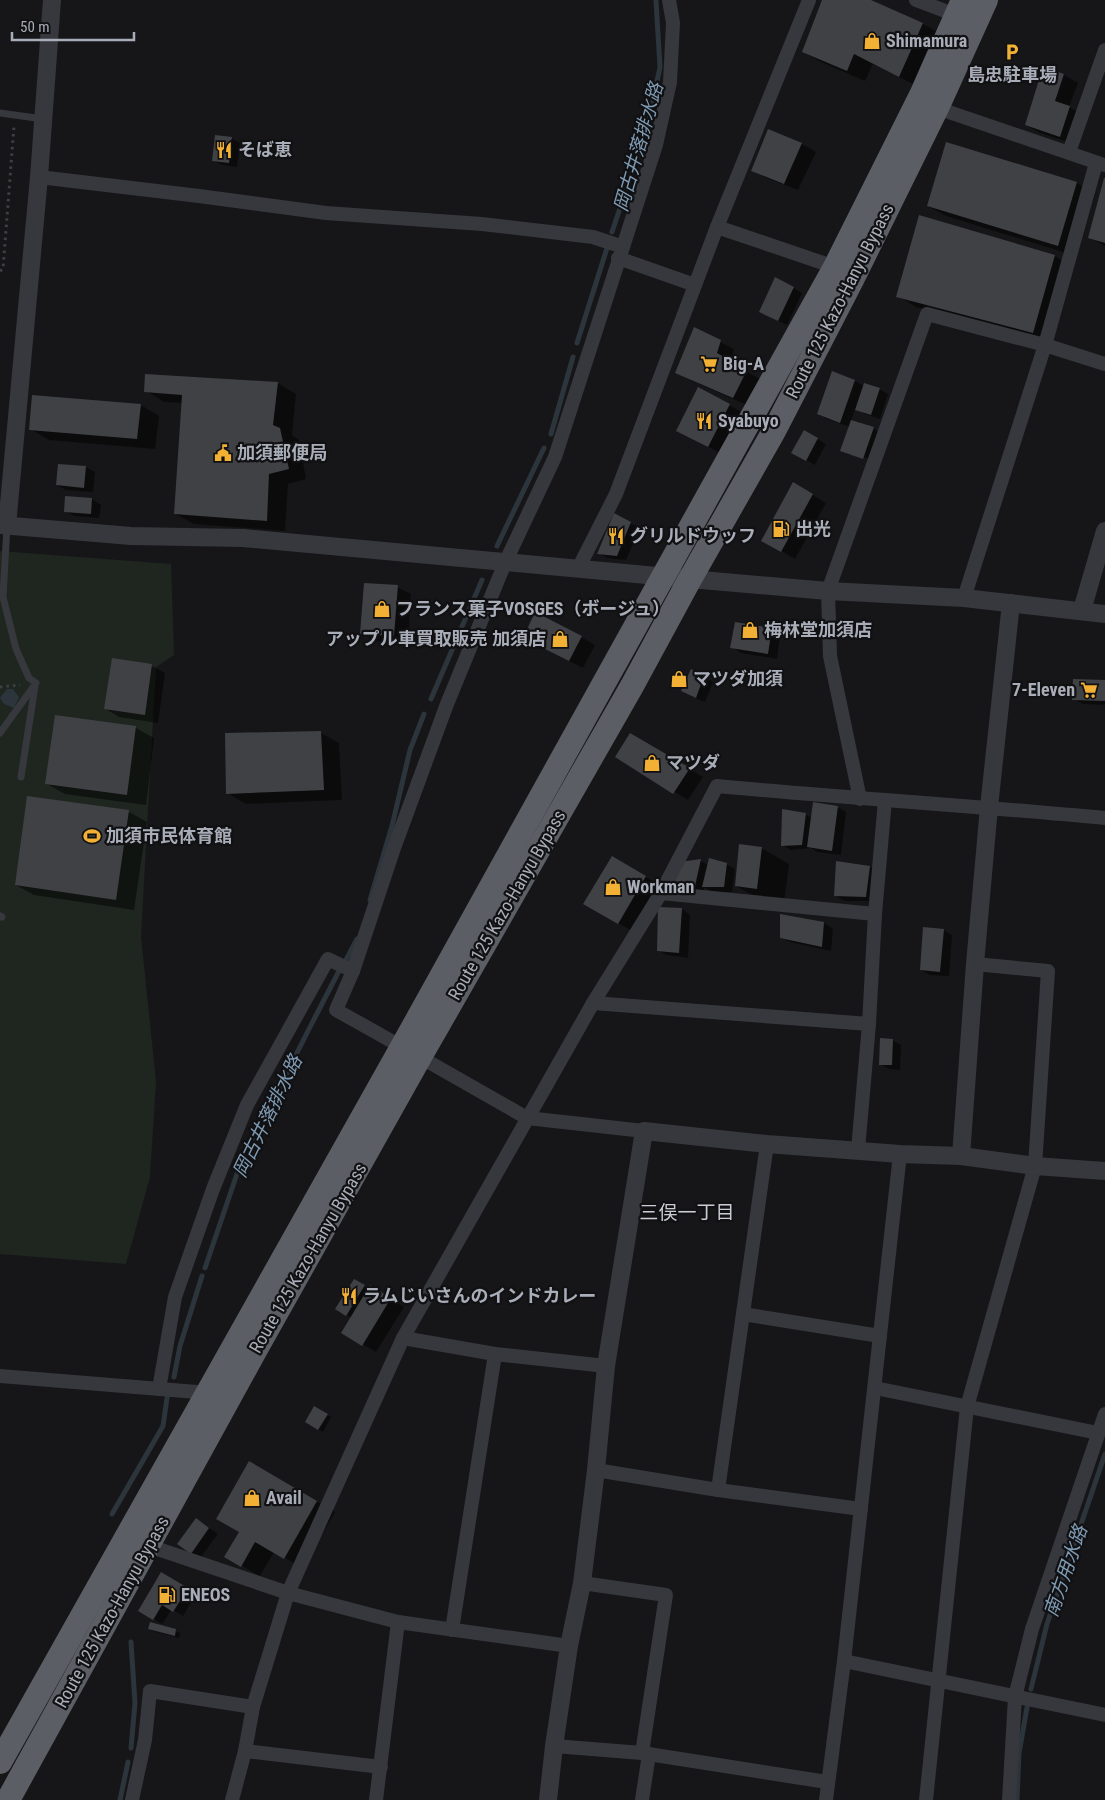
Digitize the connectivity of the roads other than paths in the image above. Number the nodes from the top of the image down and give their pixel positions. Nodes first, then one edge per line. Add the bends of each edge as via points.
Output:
1 (52, 0) edge
2 (669, 0) edge
3 (809, 0) edge
4 (916, 0) edge
5 (986, 0) edge
6 (959, 8) edge
7 (1105, 50) edge
8 (937, 108) junction
9 (0, 114) edge
10 (44, 119) junction
11 (1069, 152) junction
12 (1101, 164) edge
13 (39, 177) junction
14 (717, 227) junction
15 (615, 247) junction
16 (835, 267) junction
17 (695, 285) junction
18 (1045, 345) junction
19 (1105, 364) edge
20 (3, 526) edge
21 (1105, 531) edge
22 (495, 561) junction
23 (578, 569) junction
24 (663, 577) junction
25 (690, 579) junction
26 (828, 591) junction
27 (964, 598) junction
28 (1011, 603) junction
29 (1082, 610) junction
30 (1105, 614) edge
31 (36, 683) junction
32 (0, 733) edge
33 (20, 777) dead end
34 (860, 799) junction
35 (885, 800) junction
36 (988, 807) junction
37 (1105, 818) edge
38 (661, 893) junction
39 (875, 914) junction
40 (974, 964) junction
41 (344, 967) junction
42 (593, 1003) junction
43 (870, 1024) junction
44 (411, 1052) junction
45 (527, 1118) junction
46 (644, 1131) junction
47 (767, 1144) junction
48 (858, 1150) junction
49 (900, 1154) junction
50 (961, 1156) junction
51 (1035, 1166) junction
52 (1105, 1171) edge
53 (743, 1314) junction
54 (880, 1336) junction
55 (403, 1338) junction
56 (495, 1354) junction
57 (606, 1366) junction
58 (0, 1376) edge
59 (874, 1388) junction
60 (167, 1389) junction
61 (209, 1393) junction
62 (967, 1407) junction
63 (1105, 1414) edge
64 (1098, 1433) junction
65 (596, 1470) junction
66 (718, 1490) junction
67 (861, 1509) junction
68 (149, 1546) junction
69 (582, 1583) junction
70 (288, 1593) junction
71 (398, 1622) junction
72 (452, 1630) junction
73 (569, 1646) junction
74 (844, 1661) junction
75 (938, 1681) junction
76 (1015, 1696) junction
77 (253, 1706) junction
78 (1105, 1715) edge
79 (554, 1746) junction
80 (244, 1752) junction
81 (646, 1753) junction
82 (0, 1762) edge
83 (381, 1767) junction
84 (827, 1782) junction
85 (8, 1800) edge
86 (132, 1800) edge
87 (232, 1800) edge
88 (376, 1800) edge
89 (548, 1800) edge
90 (642, 1800) edge
91 (826, 1800) edge
92 (926, 1800) edge
93 (1009, 1800) edge

1 - 10 street
2 - 15 street via 672,23 670,82 656,145
3 - 14 street
4 - 6 street
5 - 8 highway, Route 125 Kazo-Hanyu Bypass
6 - 16 highway, Route 125 Kazo-Hanyu Bypass via 922,93
7 - 11 street
8 - 11 street
8 - 25 highway, Route 125 Kazo-Hanyu Bypass via 774,431
9 - 10 lane
10 - 13 street
11 - 12 street
12 - 18 street
13 - 15 street via 326,212 593,236
13 - 20 street
14 - 16 street
14 - 17 street
15 - 17 street
15 - 22 street via 555,457
16 - 24 highway, Route 125 Kazo-Hanyu Bypass
17 - 23 street via 616,494
18 - 19 street
18 - 26 street via 927,314
18 - 27 street
20 - 22 street via 131,536 243,538
20 - 31 lane via 3,598 16,649 29,678
21 - 29 street
22 - 23 street
22 - 41 street via 394,848
23 - 24 street
24 - 25 street
24 - 44 highway, Route 125 Kazo-Hanyu Bypass
25 - 26 street
25 - 44 highway, Route 125 Kazo-Hanyu Bypass via 632,686
26 - 27 street
26 - 34 street via 830,656
27 - 28 street
28 - 29 street
28 - 36 street
29 - 30 street
31 - 32 lane
31 - 33 lane
34 - 35 street
34 - 38 street via 717,786
35 - 36 street
35 - 39 street
36 - 37 street
36 - 40 street
38 - 39 street
38 - 42 street
39 - 43 street
40 - 50 street
40 - 51 street via 1048,971
41 - 44 street via 336,1010
41 - 60 street via 328,959 247,1105 175,1297
42 - 43 street
42 - 45 street
43 - 48 street
44 - 45 street
44 - 61 highway, Route 125 Kazo-Hanyu Bypass
44 - 68 highway, Route 125 Kazo-Hanyu Bypass
45 - 46 street
45 - 55 street
46 - 47 street
46 - 57 street
47 - 48 street
47 - 53 street
48 - 49 street
49 - 50 street
49 - 54 street
50 - 51 street
51 - 52 street
51 - 62 street
53 - 54 street
53 - 66 street
54 - 59 street
55 - 56 street
55 - 70 street
56 - 57 street
56 - 72 street
57 - 65 street
58 - 60 street
59 - 62 street
59 - 67 street
60 - 61 street
61 - 82 highway, Route 125 Kazo-Hanyu Bypass
62 - 64 street
62 - 75 street
63 - 64 street
64 - 76 street via 1032,1629
65 - 66 street
65 - 69 street
66 - 67 street
67 - 74 street
68 - 70 street
68 - 85 highway, Route 125 Kazo-Hanyu Bypass
69 - 73 street
69 - 81 street via 666,1595
70 - 71 street
70 - 77 street
71 - 72 street
71 - 83 street
72 - 73 street
73 - 79 street
74 - 75 street
74 - 84 street
75 - 76 street
75 - 92 street
76 - 78 street
76 - 93 street
77 - 80 street
77 - 86 street via 150,1691 145,1740
79 - 81 street
79 - 89 street
80 - 83 street
80 - 87 street
81 - 84 street
81 - 90 street
83 - 88 street
84 - 91 street

